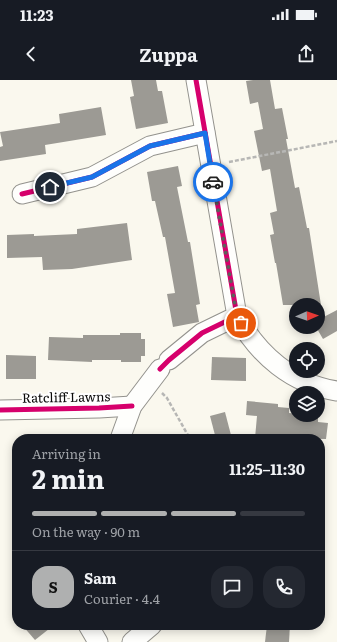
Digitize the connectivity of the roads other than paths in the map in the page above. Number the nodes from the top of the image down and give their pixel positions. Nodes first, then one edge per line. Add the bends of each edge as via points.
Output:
1 (196, 80) edge
2 (205, 133) junction
3 (22, 194) dead end
4 (237, 316) junction
5 (337, 391) edge
6 (132, 406) junction
7 (0, 410) edge
8 (122, 434) edge
9 (91, 630) edge
10 (146, 630) edge
11 (98, 642) edge
12 (132, 642) edge

1 - 2 street
2 - 3 street via 150,146 92,177
2 - 4 street
4 - 5 street via 254,343 278,366 319,387
4 - 6 street via 202,332 160,370
6 - 7 street, Ratcliff Lawns
6 - 8 street
9 - 11 street
10 - 12 street

